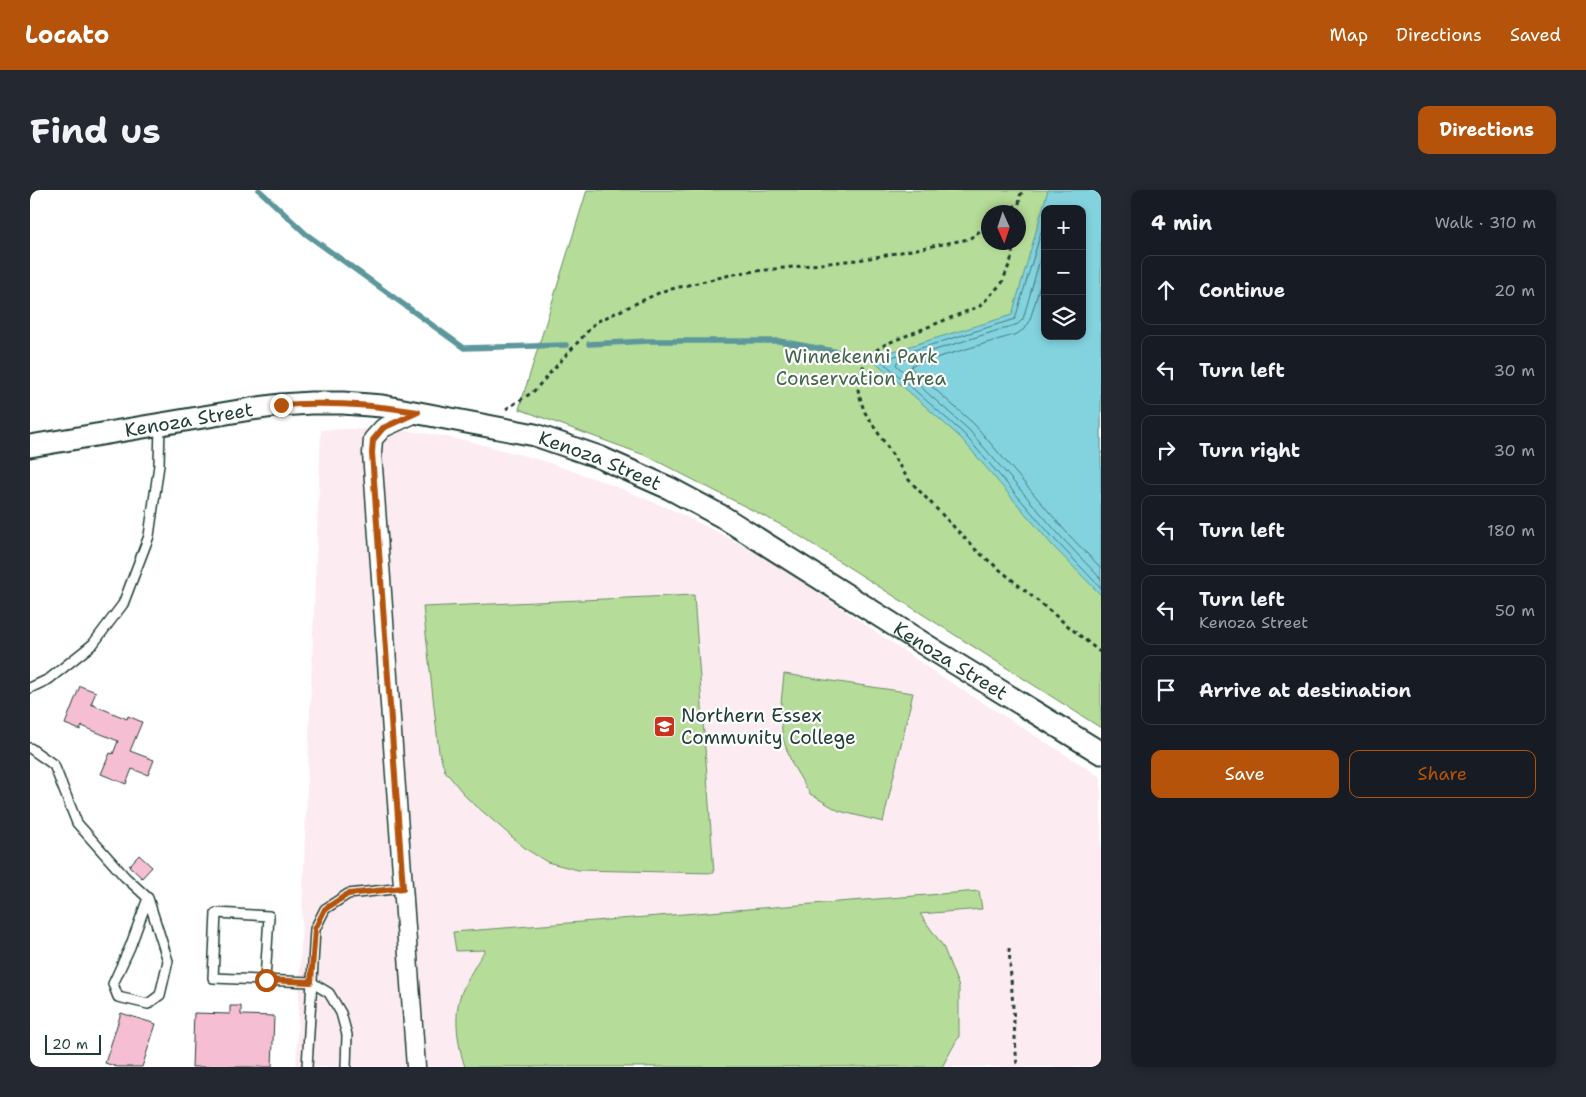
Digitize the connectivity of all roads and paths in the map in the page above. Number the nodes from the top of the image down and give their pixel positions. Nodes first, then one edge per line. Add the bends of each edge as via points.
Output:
1 (1023, 190) edge
2 (1019, 203) joint
3 (1016, 205) edge
4 (981, 231) edge
5 (1013, 250) edge
6 (505, 409) dead end
7 (418, 412) junction
8 (160, 424) junction
9 (30, 446) edge
10 (1101, 653) edge
11 (30, 688) edge
12 (30, 748) edge
13 (1101, 753) edge
14 (403, 888) junction
15 (148, 898) junction
16 (1009, 948) dead end
17 (266, 980) junction
18 (311, 982) junction
19 (307, 1067) edge
20 (346, 1067) edge
21 (416, 1067) edge
22 (1017, 1067) edge

1 - 2 path
2 - 3 path
4 - 6 path via 969,240 865,259 739,273 663,291 596,322 533,392
5 - 10 path via 1002,283 980,306 886,344 870,354 863,367 858,390 864,411 908,479 977,551
7 - 8 street, Kenoza Street via 382,406 311,403
7 - 13 street, Kenoza Street via 535,435 669,488 723,517
7 - 14 street via 383,428 373,440 372,453
8 - 9 street, Kenoza Street
8 - 11 lane via 159,465 149,536 123,604 93,644 49,679
12 - 15 lane via 54,765 77,823
14 - 18 lane via 348,894 325,909 315,929
14 - 21 street
15 - 15 lane via 168,962 160,995 148,1004 118,997 113,984
16 - 22 path
17 - 17 lane via 213,978 216,913 269,916
17 - 18 lane
18 - 19 lane
18 - 20 lane via 329,993 342,1013 347,1035

